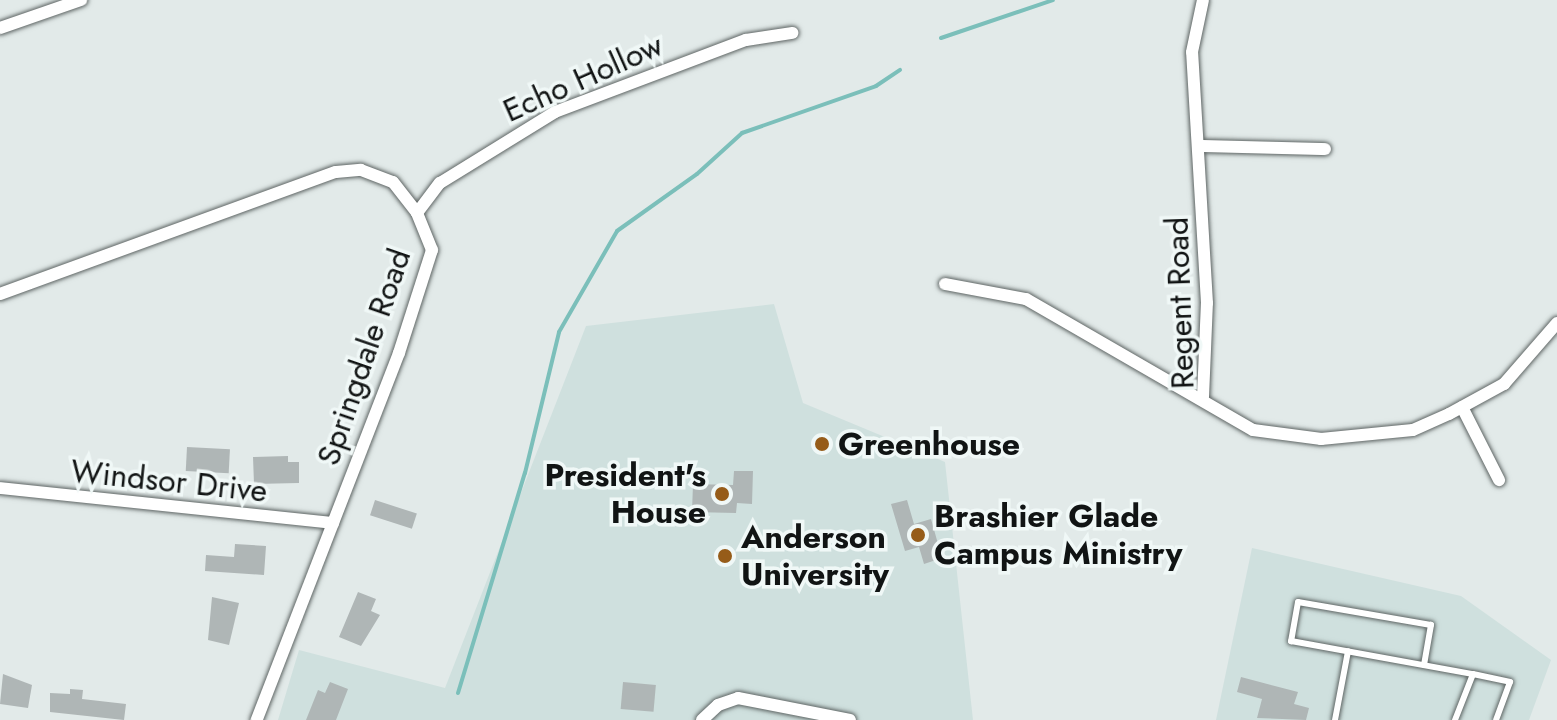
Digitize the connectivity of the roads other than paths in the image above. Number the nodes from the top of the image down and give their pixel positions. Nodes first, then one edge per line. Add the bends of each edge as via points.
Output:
1 (81, 0) edge
2 (1203, 0) edge
3 (0, 28) edge
4 (792, 33) dead end
5 (1199, 146) junction
6 (1325, 149) dead end
7 (417, 213) junction
8 (945, 284) dead end
9 (0, 294) edge
10 (1557, 323) edge
11 (1203, 397) junction
12 (1462, 407) junction
13 (1499, 480) dead end
14 (0, 488) edge
15 (333, 523) junction
16 (1348, 651) junction
17 (1424, 665) junction
18 (1473, 674) junction
19 (257, 720) edge
20 (702, 720) edge
21 (850, 720) edge
22 (1335, 720) edge
23 (1455, 720) edge
24 (1496, 720) edge

1 - 3 street
2 - 5 street, Regent Road via 1192,52
4 - 7 street, Echo Hollow via 746,40 555,112 440,183
5 - 6 street
5 - 11 street, Regent Road via 1207,303
7 - 9 street, Springdale Road via 393,182 361,170 336,172
7 - 15 street, Springdale Road via 432,250
8 - 11 street via 1026,299
10 - 12 street, Regent Road via 1504,384
11 - 12 street, Regent Road via 1253,430 1321,439 1413,430
12 - 13 street
14 - 15 street, Windsor Drive
15 - 19 street, Springdale Road
16 - 17 lane
16 - 17 lane via 1291,641 1298,602 1431,625
16 - 22 lane
17 - 18 lane
18 - 23 lane
18 - 24 lane via 1510,682
20 - 21 street via 718,705 738,698

